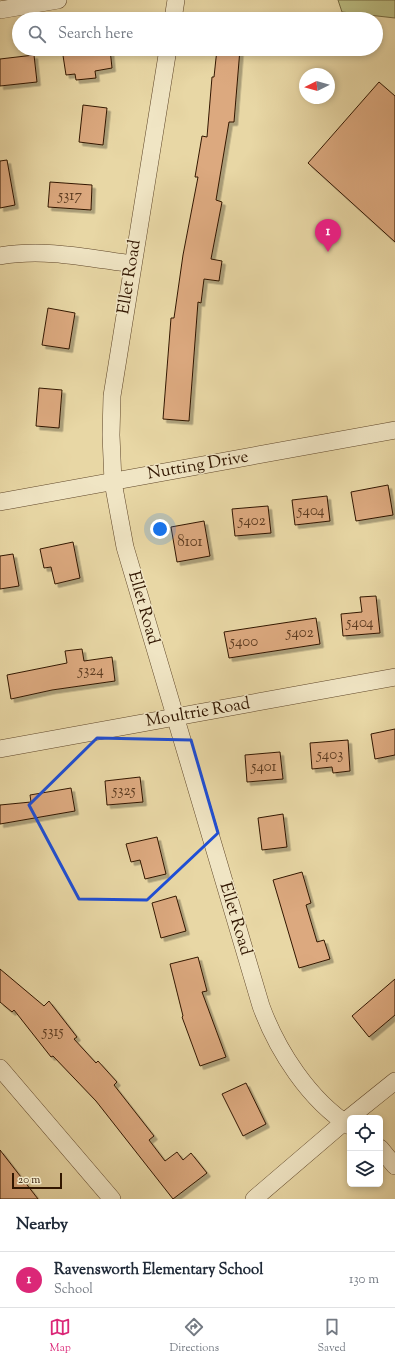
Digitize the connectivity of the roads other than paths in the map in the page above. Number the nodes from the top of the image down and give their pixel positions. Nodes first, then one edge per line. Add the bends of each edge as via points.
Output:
1 (58, 0) edge
2 (176, 0) edge
3 (0, 10) edge
4 (174, 12) edge
5 (167, 56) edge
6 (0, 256) edge
7 (132, 264) junction
8 (395, 430) edge
9 (113, 482) junction
10 (0, 502) edge
11 (395, 677) edge
12 (175, 718) junction
13 (0, 749) edge
14 (0, 1068) edge
15 (395, 1081) edge
16 (357, 1115) edge
17 (347, 1124) edge
18 (382, 1151) edge
19 (395, 1166) edge
20 (112, 1199) edge
21 (254, 1199) edge

1 - 3 street
2 - 4 street
5 - 7 street, Ellet Road
6 - 7 street via 56,253
7 - 9 street, Ellet Road via 112,396 110,435
8 - 9 street, Nutting Drive
9 - 10 street, Nutting Drive
9 - 12 street, Ellet Road via 125,547
11 - 12 street, Moultrie Road
12 - 13 street, Moultrie Road
12 - 17 street, Ellet Road via 269,1027 281,1051 296,1072 321,1102
14 - 20 street
15 - 16 street
17 - 21 street
18 - 19 street

